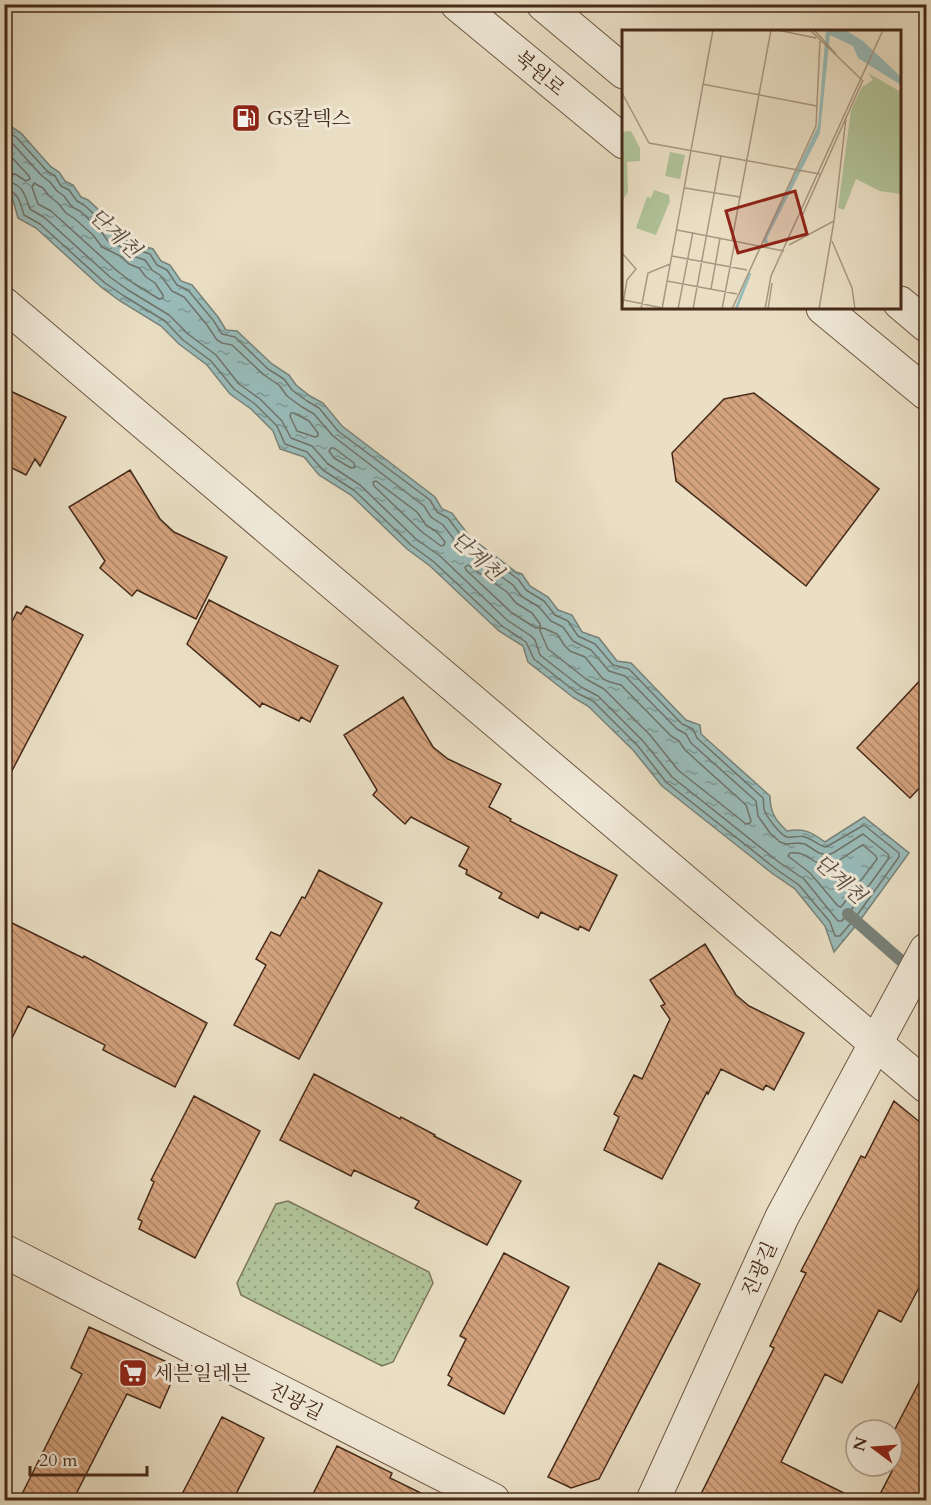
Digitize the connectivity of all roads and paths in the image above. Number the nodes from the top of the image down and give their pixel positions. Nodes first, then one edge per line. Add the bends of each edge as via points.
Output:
1 (457, 4) edge
2 (543, 4) edge
3 (622, 70) edge
4 (622, 140) edge
5 (4, 304) edge
6 (901, 304) edge
7 (824, 309) edge
8 (927, 325) edge
9 (927, 393) edge
10 (927, 950) edge
11 (879, 1039) junction
12 (927, 1086) edge
13 (4, 1251) edge
14 (493, 1500) edge
15 (652, 1500) edge

1 - 4 street, 북원로
2 - 3 street
5 - 11 street
6 - 8 street
7 - 9 street
10 - 11 street, 진광길
11 - 12 street
11 - 15 street, 진광길 via 782,1217
13 - 14 street, 진광길

